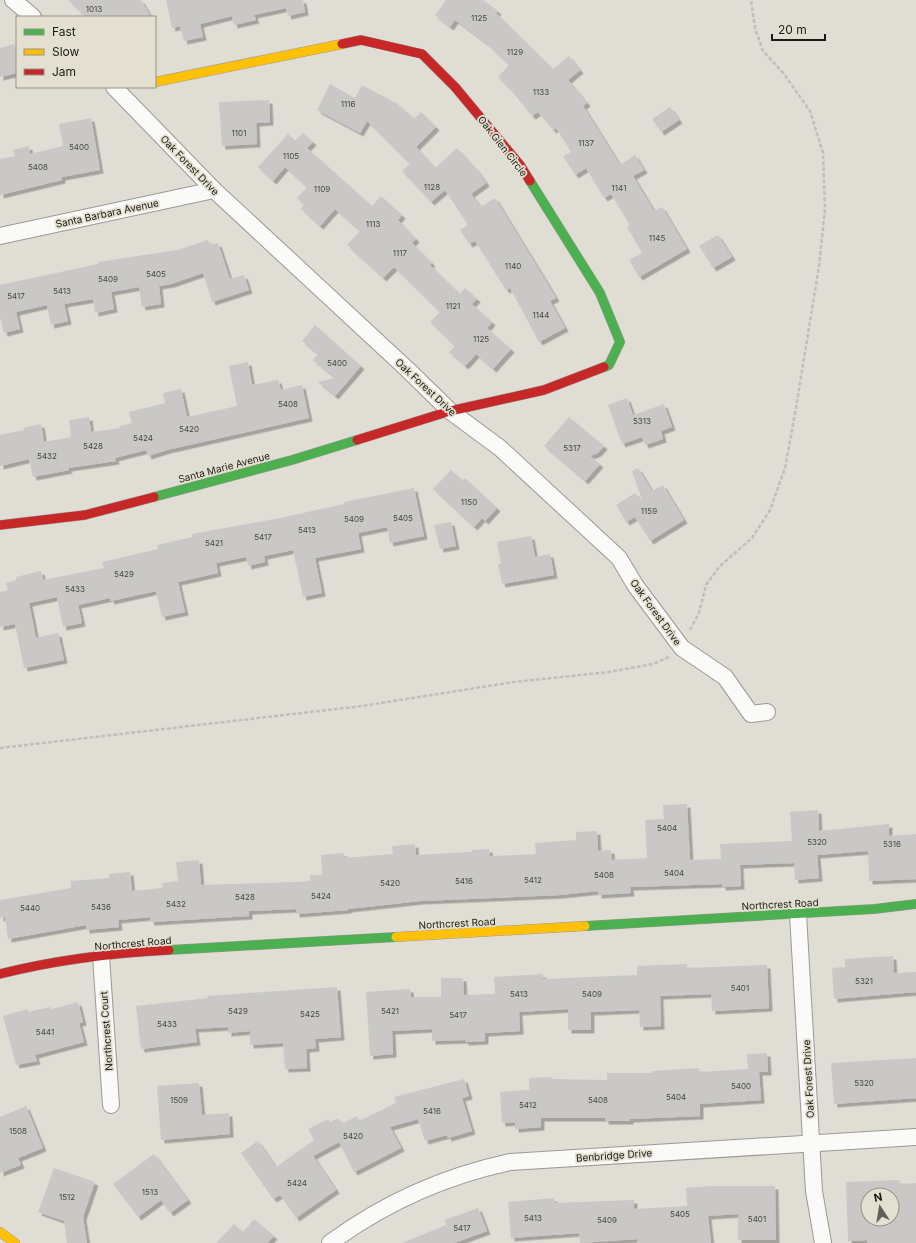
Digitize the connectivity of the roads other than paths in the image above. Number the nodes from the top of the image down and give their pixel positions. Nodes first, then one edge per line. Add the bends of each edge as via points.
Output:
1 (13, 0) edge
2 (32, 16) edge
3 (156, 82) edge
4 (121, 88) edge
5 (214, 190) junction
6 (0, 236) edge
7 (450, 411) junction
8 (0, 525) edge
9 (766, 712) dead end
10 (916, 904) edge
11 (798, 914) junction
12 (101, 956) junction
13 (0, 974) edge
14 (111, 1105) dead end
15 (916, 1137) edge
16 (812, 1142) junction
17 (0, 1232) edge
18 (14, 1243) edge
19 (330, 1243) edge
20 (823, 1243) edge

1 - 2 street
3 - 7 street, Oak Glen Circle via 361,40 422,54 455,87 520,165 600,293 620,342 609,365 544,390
4 - 5 street, Oak Forest Drive
5 - 6 street, Santa Barbara Avenue
5 - 7 street, Oak Forest Drive
7 - 8 street, Santa Marie Avenue via 292,460 85,515
7 - 9 street, Oak Forest Drive via 500,448 619,558 635,585 682,648 725,677 751,714
10 - 11 street, Northcrest Road
11 - 12 street, Northcrest Road
11 - 16 street, Oak Forest Drive
12 - 13 street, Northcrest Road via 20,968
12 - 14 street, Northcrest Court
15 - 16 street, Benbridge Drive
16 - 19 street, Benbridge Drive via 510,1162 476,1169 396,1200 355,1224
16 - 20 street, Oak Forest Drive via 814,1191
17 - 18 street

